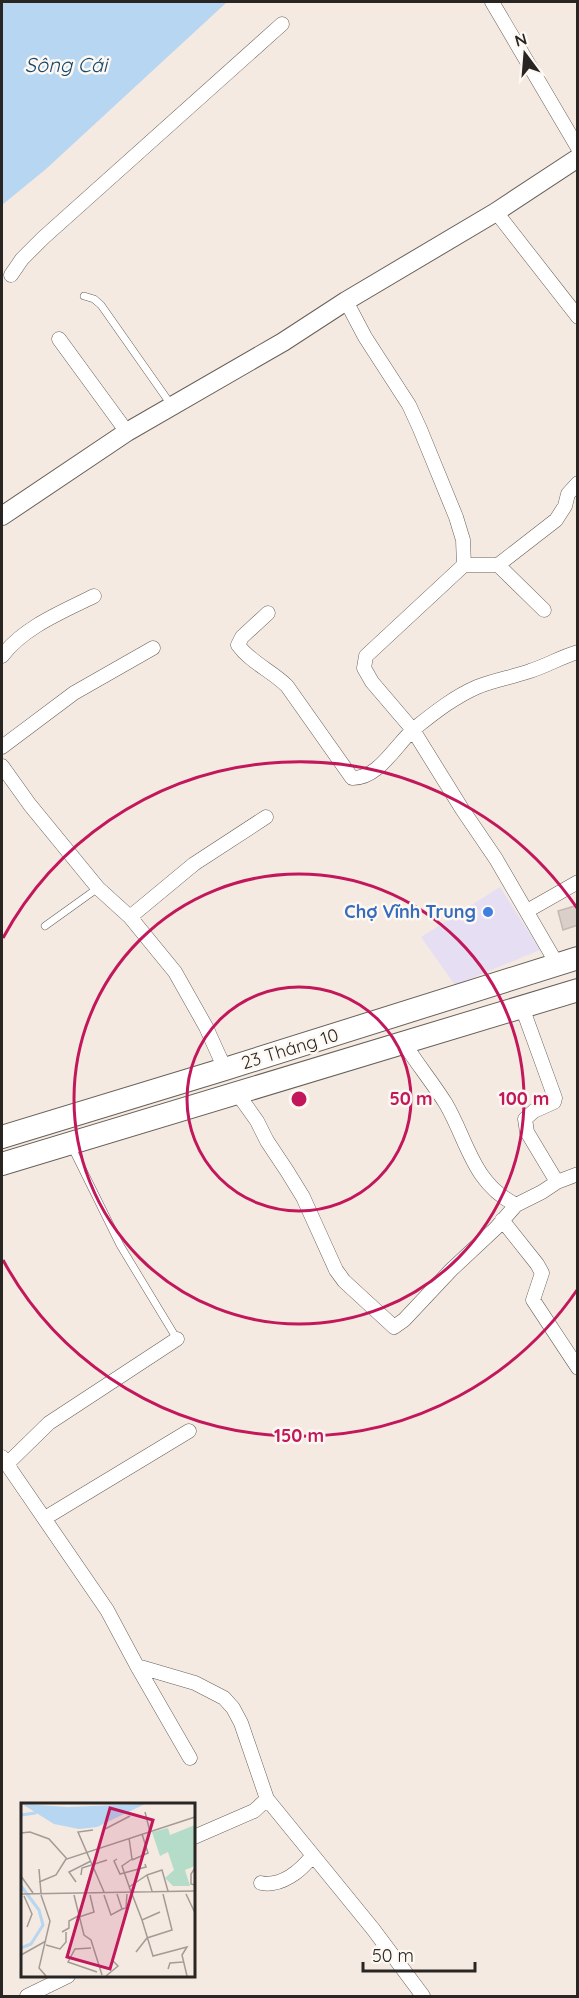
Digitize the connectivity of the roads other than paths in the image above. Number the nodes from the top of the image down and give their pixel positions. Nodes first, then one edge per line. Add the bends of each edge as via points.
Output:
1 (492, 2) edge
2 (282, 24) dead end
3 (578, 148) edge
4 (578, 158) edge
5 (496, 212) junction
6 (11, 275) dead end
7 (84, 296) dead end
8 (346, 301) junction
9 (578, 317) edge
10 (59, 339) dead end
11 (172, 406) junction
12 (127, 432) junction
13 (578, 483) edge
14 (2, 516) edge
15 (464, 565) junction
16 (498, 565) junction
17 (94, 596) dead end
18 (544, 610) dead end
19 (268, 613) dead end
20 (153, 648) dead end
21 (578, 652) edge
22 (2, 656) edge
23 (413, 730) junction
24 (2, 747) edge
25 (2, 766) edge
26 (266, 817) dead end
27 (578, 882) edge
28 (98, 888) junction
29 (527, 912) junction
30 (129, 917) junction
31 (45, 926) dead end
32 (567, 961) edge
33 (578, 990) edge
34 (522, 1007) junction
35 (404, 1043) junction
36 (225, 1069) junction
37 (237, 1093) junction
38 (2, 1137) edge
39 (70, 1144) junction
40 (2, 1164) edge
41 (578, 1174) edge
42 (557, 1182) junction
43 (516, 1204) junction
44 (502, 1220) junction
45 (177, 1339) joint
46 (578, 1368) edge
47 (189, 1431) dead end
48 (4, 1460) edge
49 (45, 1518) junction
50 (137, 1666) junction
51 (190, 1758) dead end
52 (267, 1799) junction
53 (195, 1836) edge
54 (312, 1856) junction
55 (261, 1883) dead end
56 (66, 1977) edge
57 (27, 1996) edge
58 (423, 1996) edge

1 - 3 street
2 - 6 street via 43,238
4 - 5 street
5 - 8 street
5 - 9 street
7 - 11 lane via 100,305
8 - 11 street
8 - 15 street via 420,429 464,540
10 - 12 street
11 - 12 street
12 - 14 street
13 - 16 street via 556,520
15 - 16 street
15 - 23 street via 366,656 364,668 372,682
16 - 18 street
17 - 22 street via 29,630
19 - 23 street via 238,645 287,686 352,778 362,779 374,770
20 - 24 street via 74,693
21 - 23 street via 477,687
23 - 29 street
25 - 28 street
26 - 30 street via 194,864
27 - 29 street
28 - 30 street
28 - 31 lane
29 - 32 street
30 - 36 street via 175,972
32 - 36 main road, 23 Tháng 10
33 - 34 main road, 23 Tháng 10
34 - 35 main road, 23 Tháng 10
34 - 42 street via 555,1098 525,1119 527,1132
35 - 37 main road, 23 Tháng 10
35 - 43 street via 448,1109 472,1162
36 - 37 main road
36 - 38 main road, 23 Tháng 10
37 - 39 main road, 23 Tháng 10
37 - 44 street via 303,1197 336,1270 394,1327
39 - 40 main road, 23 Tháng 10
39 - 45 lane via 120,1245
41 - 42 street
42 - 43 street
43 - 44 street
44 - 46 street via 542,1273 533,1300
45 - 48 street via 49,1423
47 - 49 street
48 - 49 street
49 - 50 street via 107,1610
50 - 51 street
50 - 52 street via 195,1683 224,1698 234,1708
52 - 53 street via 254,1811
52 - 54 street
54 - 55 street via 289,1877
54 - 58 street
56 - 57 street

